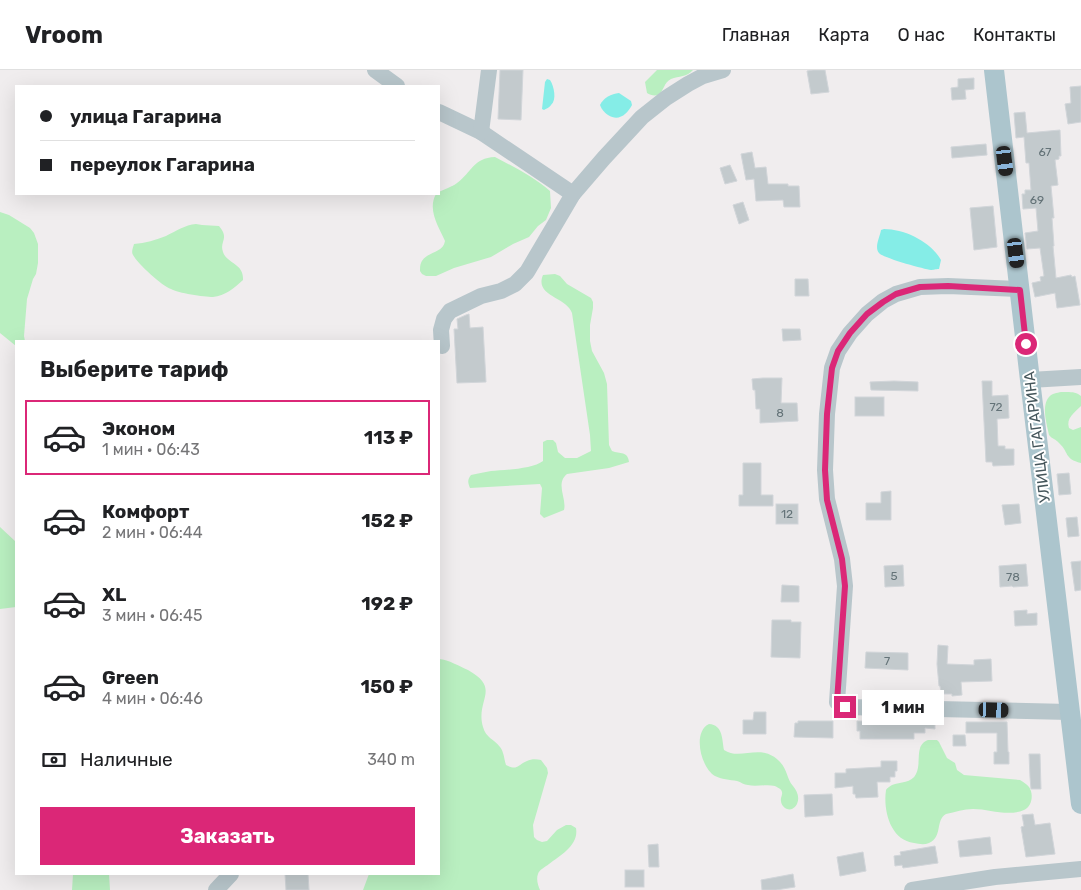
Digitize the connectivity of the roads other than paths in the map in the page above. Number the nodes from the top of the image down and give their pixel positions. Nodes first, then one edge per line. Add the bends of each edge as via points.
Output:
1 (375, 70) edge
2 (489, 70) edge
3 (723, 70) edge
4 (994, 70) edge
5 (396, 85) edge
6 (440, 112) edge
7 (481, 132) junction
8 (573, 194) junction
9 (1020, 290) junction
10 (442, 346) dead end
11 (1081, 377) edge
12 (1030, 380) junction
13 (1069, 712) junction
14 (1081, 804) edge
15 (1081, 869) edge
16 (230, 875) edge
17 (216, 890) edge
18 (912, 890) edge

1 - 5 street
2 - 7 street
3 - 8 street via 688,84 642,117
4 - 9 main road, УЛИЦА ГАГАРИНА
6 - 7 street
7 - 8 street
8 - 10 street via 527,272 515,284 450,311 441,330
9 - 12 main road, УЛИЦА ГАГАРИНА
9 - 13 street via 948,286 920,287 896,294 867,314 838,351 832,368 825,470 827,500 842,559 845,586 837,702 845,707
11 - 12 street
12 - 13 main road, УЛИЦА ГАГАРИНА
13 - 14 main road, УЛИЦА ГАГАРИНА
15 - 18 street via 995,877
16 - 17 street

